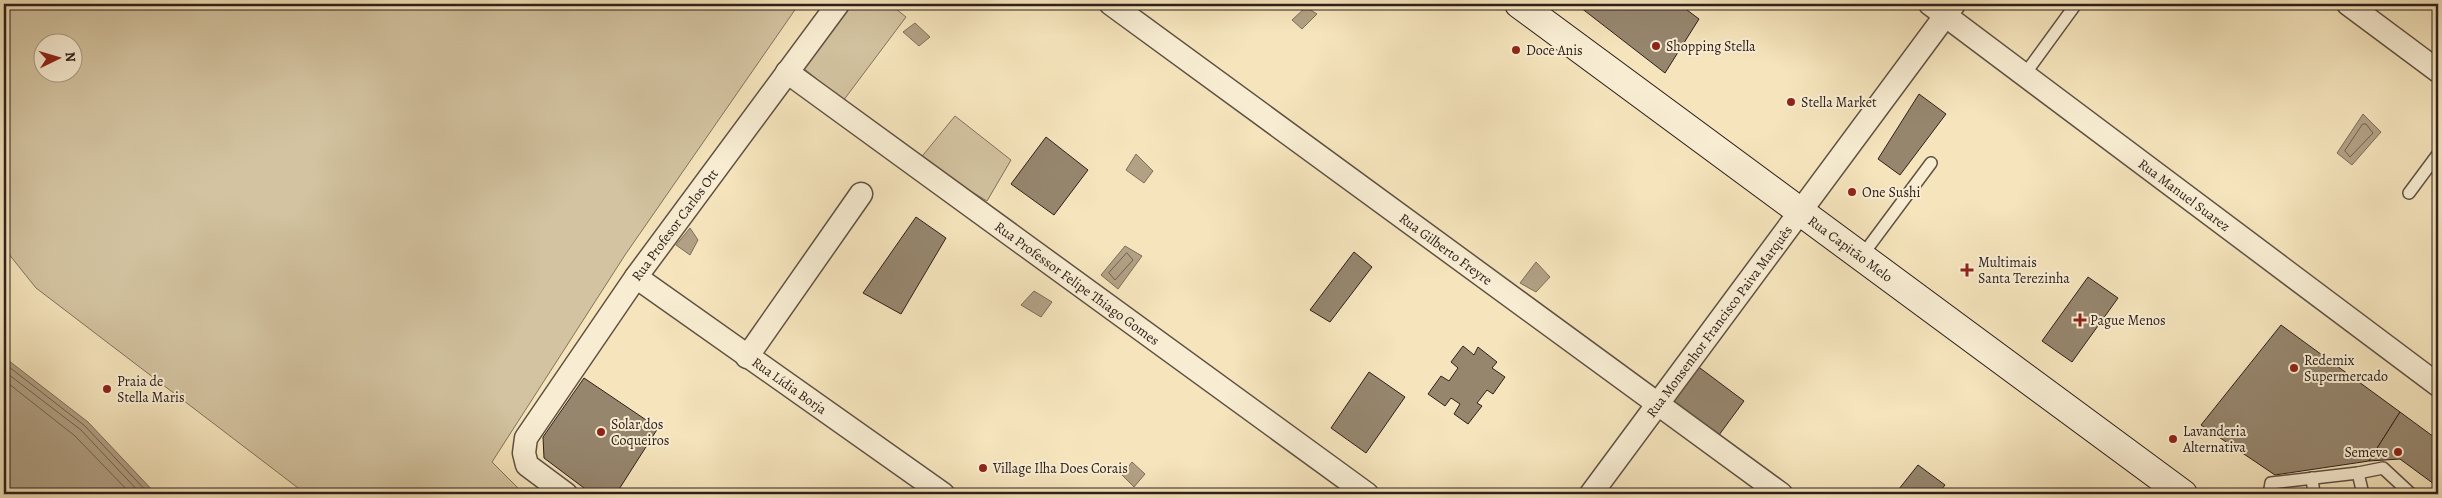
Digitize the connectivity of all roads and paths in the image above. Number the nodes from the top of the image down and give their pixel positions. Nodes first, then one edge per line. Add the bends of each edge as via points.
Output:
1 (838, 4) edge
2 (1111, 4) edge
3 (2076, 4) edge
4 (2348, 4) edge
5 (1524, 5) edge
6 (1943, 7) edge
7 (2438, 71) edge
8 (787, 72) junction
9 (2025, 74) junction
10 (2438, 154) edge
11 (1931, 163) dead end
12 (2409, 193) dead end
13 (861, 194) dead end
14 (1800, 213) junction
15 (1861, 257) junction
16 (636, 277) junction
17 (747, 357) junction
18 (2438, 386) edge
19 (1658, 403) junction
20 (2358, 473) junction
21 (2312, 478) junction
22 (566, 494) edge
23 (943, 494) edge
24 (1367, 494) edge
25 (1591, 494) edge
26 (1780, 494) edge
27 (2183, 494) edge
28 (2269, 494) edge
29 (2314, 494) edge
30 (2363, 494) edge
31 (2411, 494) edge

1 - 8 street, Rua Profesor Carlos Ott
2 - 19 street, Rua Gilberto Freyre
3 - 9 lane
4 - 7 street
5 - 14 main road, Rua Capitão Melo
6 - 9 street, Rua Manuel Suarez
6 - 14 street, Rua Monsenhor Francisco Paiva Marquês
8 - 16 street, Rua Profesor Carlos Ott
8 - 24 street, Rua Professor Felipe Thiago Gomes
9 - 18 street, Rua Manuel Suarez
10 - 12 lane
11 - 15 lane
13 - 17 street
14 - 15 main road, Rua Capitão Melo
14 - 19 street, Rua Monsenhor Francisco Paiva Marquês
15 - 27 main road, Rua Capitão Melo
16 - 17 street, Rua Lídia Borja
16 - 22 street, Rua Profesor Carlos Ott via 526,438 524,453 527,465
17 - 23 street, Rua Lídia Borja
19 - 25 street, Rua Monsenhor Francisco Paiva Marquês
19 - 26 street, Rua Gilberto Freyre
20 - 21 lane
20 - 30 lane
20 - 31 lane via 2383,468
21 - 28 lane via 2271,483
21 - 29 lane

